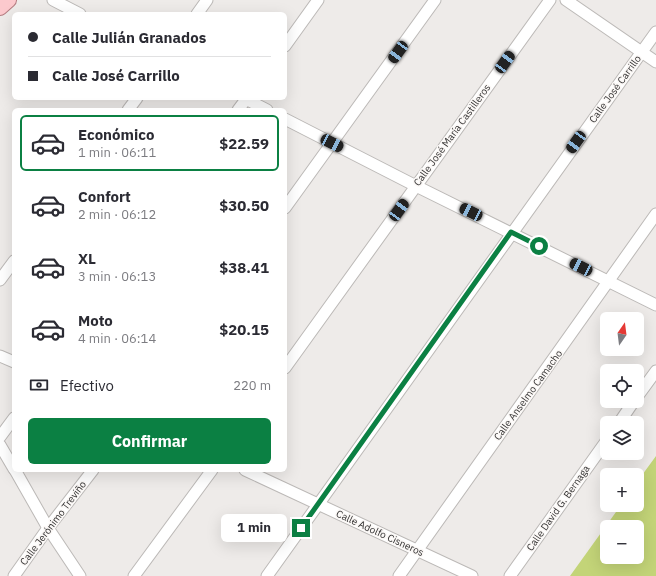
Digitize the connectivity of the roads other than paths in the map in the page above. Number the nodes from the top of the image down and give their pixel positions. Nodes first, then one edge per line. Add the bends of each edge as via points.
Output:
1 (9, 0) edge
2 (53, 0) edge
3 (207, 0) edge
4 (318, 0) edge
5 (435, 0) edge
6 (550, 0) edge
7 (566, 0) edge
8 (0, 8) edge
9 (76, 12) edge
10 (198, 12) edge
11 (656, 32) edge
12 (287, 43) edge
13 (641, 52) junction
14 (656, 62) edge
15 (249, 100) edge
16 (264, 108) edge
17 (287, 120) edge
18 (332, 143) junction
19 (416, 186) junction
20 (287, 205) edge
21 (656, 214) edge
22 (511, 232) junction
23 (12, 264) edge
24 (0, 280) edge
25 (609, 281) junction
26 (656, 305) edge
27 (0, 356) edge
28 (12, 361) edge
29 (287, 365) edge
30 (656, 371) edge
31 (644, 387) edge
32 (12, 421) edge
33 (0, 437) edge
34 (0, 445) edge
35 (600, 450) edge
36 (12, 466) edge
37 (16, 472) edge
38 (91, 472) edge
39 (211, 472) edge
40 (249, 472) edge
41 (318, 504) junction
42 (48, 528) junction
43 (417, 550) junction
44 (14, 576) edge
45 (80, 576) edge
46 (134, 576) edge
47 (267, 576) edge
48 (399, 576) edge
49 (472, 576) edge
50 (510, 576) edge

1 - 8 main road
2 - 9 street
3 - 10 street
4 - 12 street
5 - 18 street
6 - 19 street, Calle José María Castilleros
7 - 13 street
11 - 13 street, Calle José Carrillo
13 - 14 street
13 - 22 street, Calle José Carrillo
15 - 16 street
17 - 18 street
18 - 19 street
18 - 20 street
19 - 22 street
19 - 29 street, Calle José María Castilleros
21 - 25 street, Calle Anselmo Camacho
22 - 25 street
22 - 41 street, Calle José Carrillo
23 - 24 street
25 - 26 street
25 - 43 street, Calle Anselmo Camacho
27 - 28 street
30 - 31 street
32 - 33 street
34 - 36 street
35 - 50 street, Calle David G. Bernaga
37 - 42 street
38 - 42 street, Calle Jerónimo Treviño
39 - 46 street
40 - 41 street, Calle Adolfo Cisneros
41 - 43 street, Calle Adolfo Cisneros
41 - 47 street, Calle José Carrillo
42 - 44 street, Calle Jerónimo Treviño
42 - 45 street
43 - 48 street, Calle Anselmo Camacho
43 - 49 street, Calle Adolfo Cisneros

